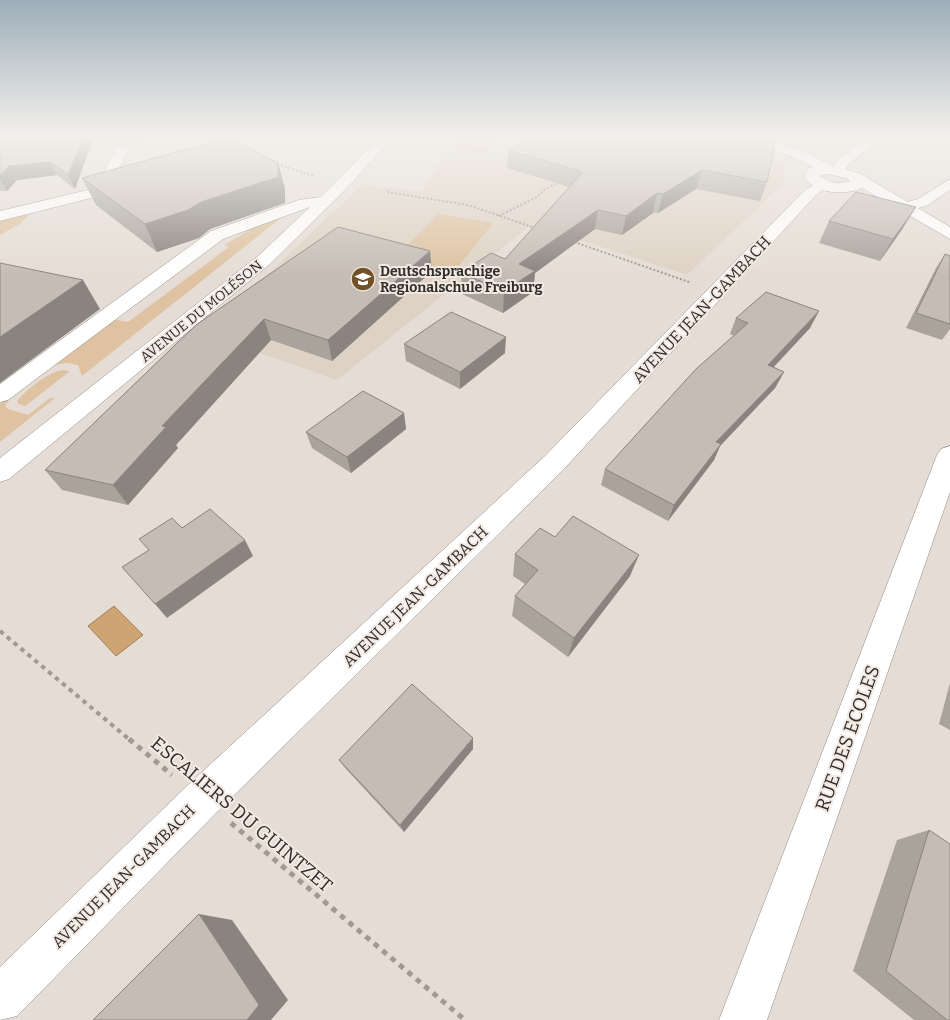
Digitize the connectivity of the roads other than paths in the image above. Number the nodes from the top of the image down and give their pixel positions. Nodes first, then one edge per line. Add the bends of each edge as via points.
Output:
1 (106, 183) edge
2 (344, 183) edge
3 (826, 183) edge
4 (847, 183) edge
5 (950, 183) edge
6 (326, 201) junction
7 (903, 208) junction
8 (0, 216) edge
9 (950, 234) edge
10 (0, 395) edge
11 (950, 455) edge
12 (0, 472) edge
13 (0, 999) edge
14 (743, 1020) edge

1 - 8 street via 102,191
2 - 6 street, AVENUE DU MOLÉSON
3 - 13 street, AVENUE JEAN-GAMBACH via 810,193 554,464 202,799
4 - 7 street
5 - 7 street via 924,202
6 - 10 street via 304,203 217,235
6 - 12 street, AVENUE DU MOLÉSON via 264,260
7 - 9 street
11 - 14 street, RUE DES ECOLES

